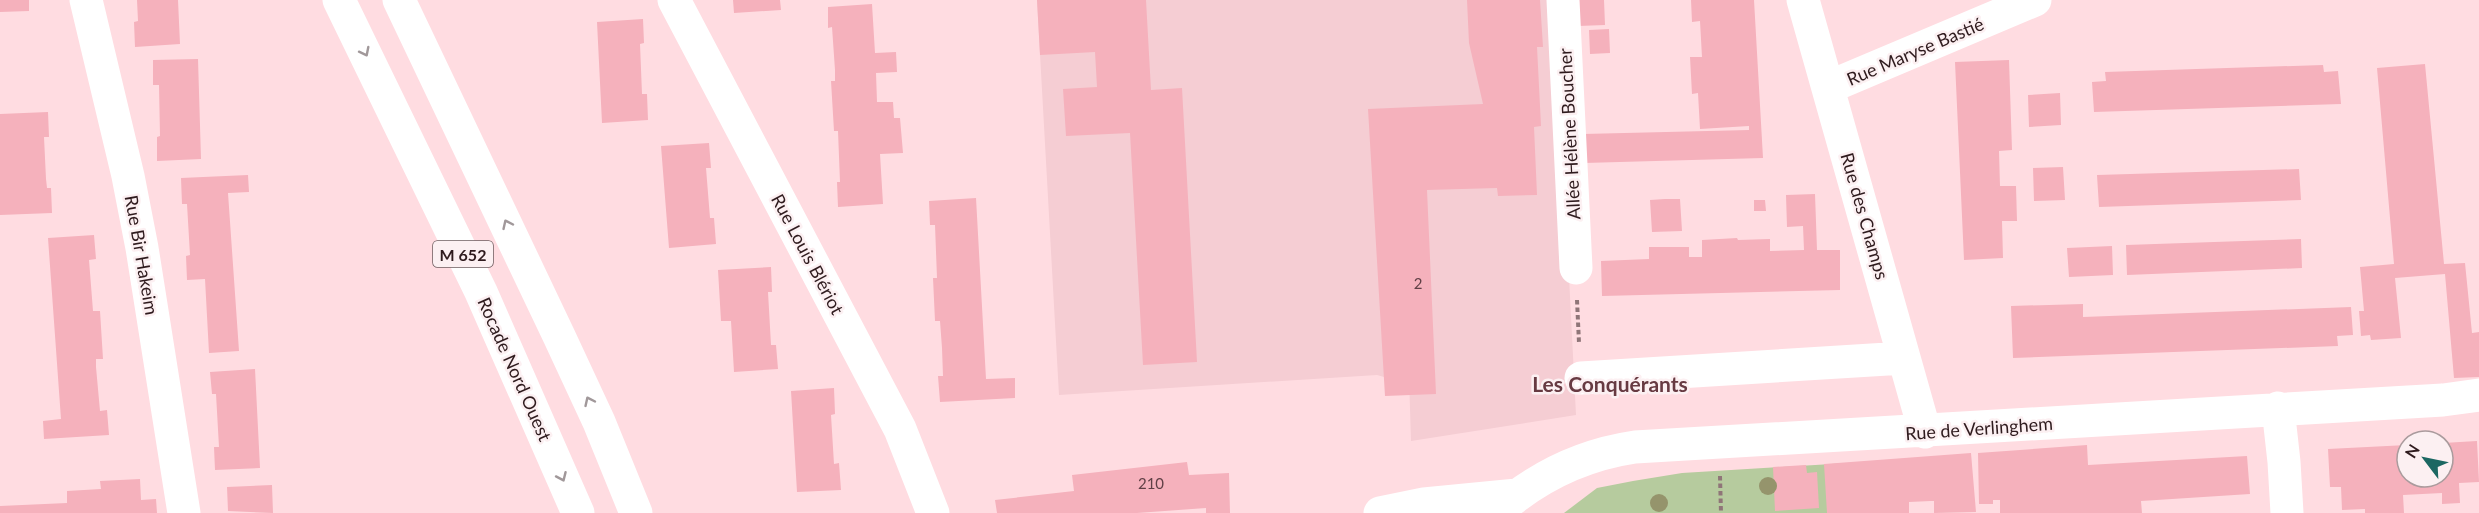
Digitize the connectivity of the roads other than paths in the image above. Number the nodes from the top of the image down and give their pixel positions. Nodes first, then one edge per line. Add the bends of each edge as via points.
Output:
1 (86, 0) edge
2 (339, 0) edge
3 (399, 0) edge
4 (674, 0) edge
5 (1563, 0) edge
6 (1803, 0) edge
7 (2035, 0) edge
8 (1828, 87) junction
9 (1576, 268) dead end
10 (1904, 358) junction
11 (1581, 378) dead end
12 (2479, 395) edge
13 (2278, 408) junction
14 (1925, 432) junction
15 (1507, 504) edge
16 (184, 513) edge
17 (578, 513) edge
18 (636, 513) edge
19 (933, 513) edge
20 (1380, 513) edge
21 (2287, 513) edge

1 - 16 main road, Rue Bir Hakeim via 142,248
2 -> 17 main road, Rocade Nord Ouest / M 652 via 481,292
18 -> 3 main road, M 652 via 559,336
4 - 19 main road, Rue Louis Blériot via 900,429
5 - 9 main road, Allée Hélène Boucher
6 - 8 main road, Rue des Champs
7 - 8 main road, Rue Maryse Bastié
8 - 10 main road, Rue des Champs
10 - 11 main road
10 - 14 main road, Rue des Champs
12 - 13 main road, Rue de Verlinghem
13 - 14 main road, Rue de Verlinghem
13 - 21 main road
14 - 15 main road, Rue de Verlinghem via 1616,450 1567,465
15 - 20 main road via 1424,504

